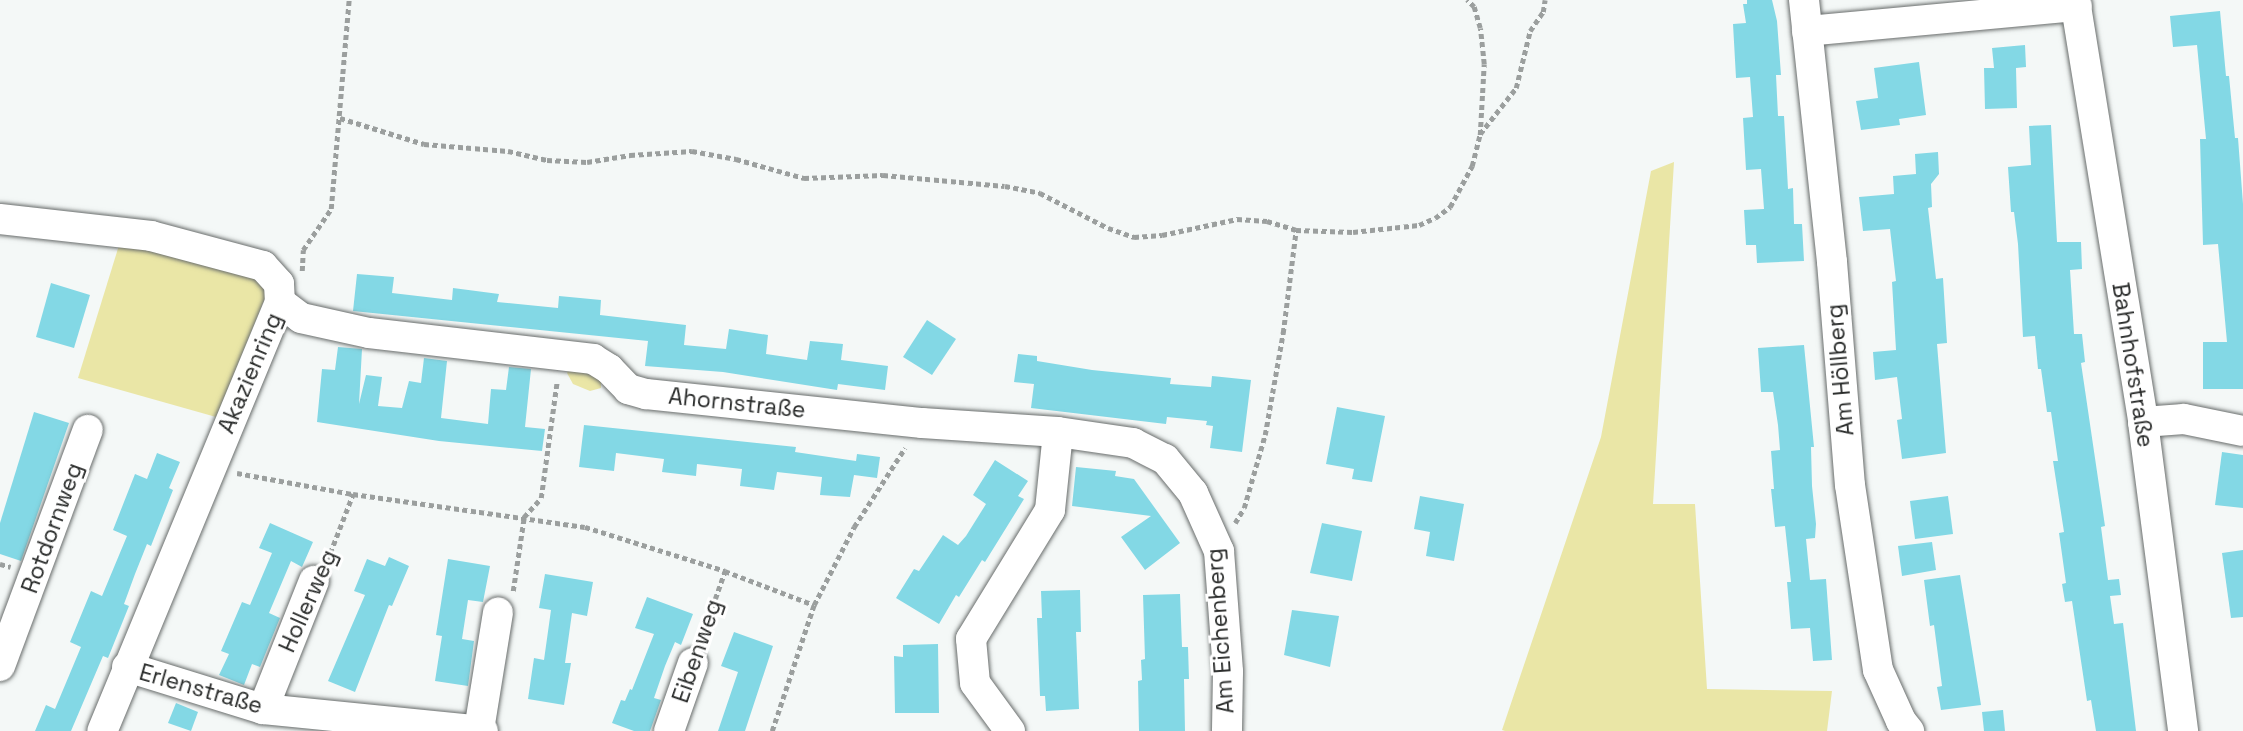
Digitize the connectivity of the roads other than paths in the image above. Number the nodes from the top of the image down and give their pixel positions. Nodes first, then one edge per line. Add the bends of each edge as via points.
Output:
1 (1804, 0) edge
2 (2076, 3) edge
3 (1807, 31) junction
4 (0, 219) edge
5 (280, 302) junction
6 (2143, 422) junction
7 (88, 430) dead end
8 (2243, 431) edge
9 (1058, 432) junction
10 (1193, 493) joint
11 (314, 581) road end
12 (498, 613) road end
13 (693, 663) road end
14 (0, 666) edge
15 (127, 667) junction
16 (263, 709) junction
17 (481, 730) edge
18 (102, 731) edge
19 (669, 731) edge
20 (1010, 731) edge
21 (1227, 731) edge
22 (1909, 731) edge
23 (2183, 731) edge

1 - 3 street, Am Höllberg
2 - 3 street
2 - 6 street, Bahnhofstraße
3 - 22 street, Am Höllberg via 1850,485 1878,670
4 - 5 street, Akazienring via 151,236 263,266 279,284
5 - 9 street, Ahornstraße via 301,318 369,333 593,359 628,389 646,394 922,423
5 - 15 street, Akazienring
6 - 8 street via 2184,419
6 - 23 street, Bahnhofstraße
7 - 14 street, Rotdornweg
9 - 10 street, Ahornstraße via 1133,443 1165,459
9 - 20 street via 1050,510 971,639 975,683
10 - 21 street, Am Eichenberg via 1219,551 1228,672
11 - 16 street, Hollerweg
12 - 17 street
13 - 19 street, Eibenweg
15 - 16 street, Erlenstraße
15 - 18 street, Akazienring
16 - 17 street, Erlenstraße

